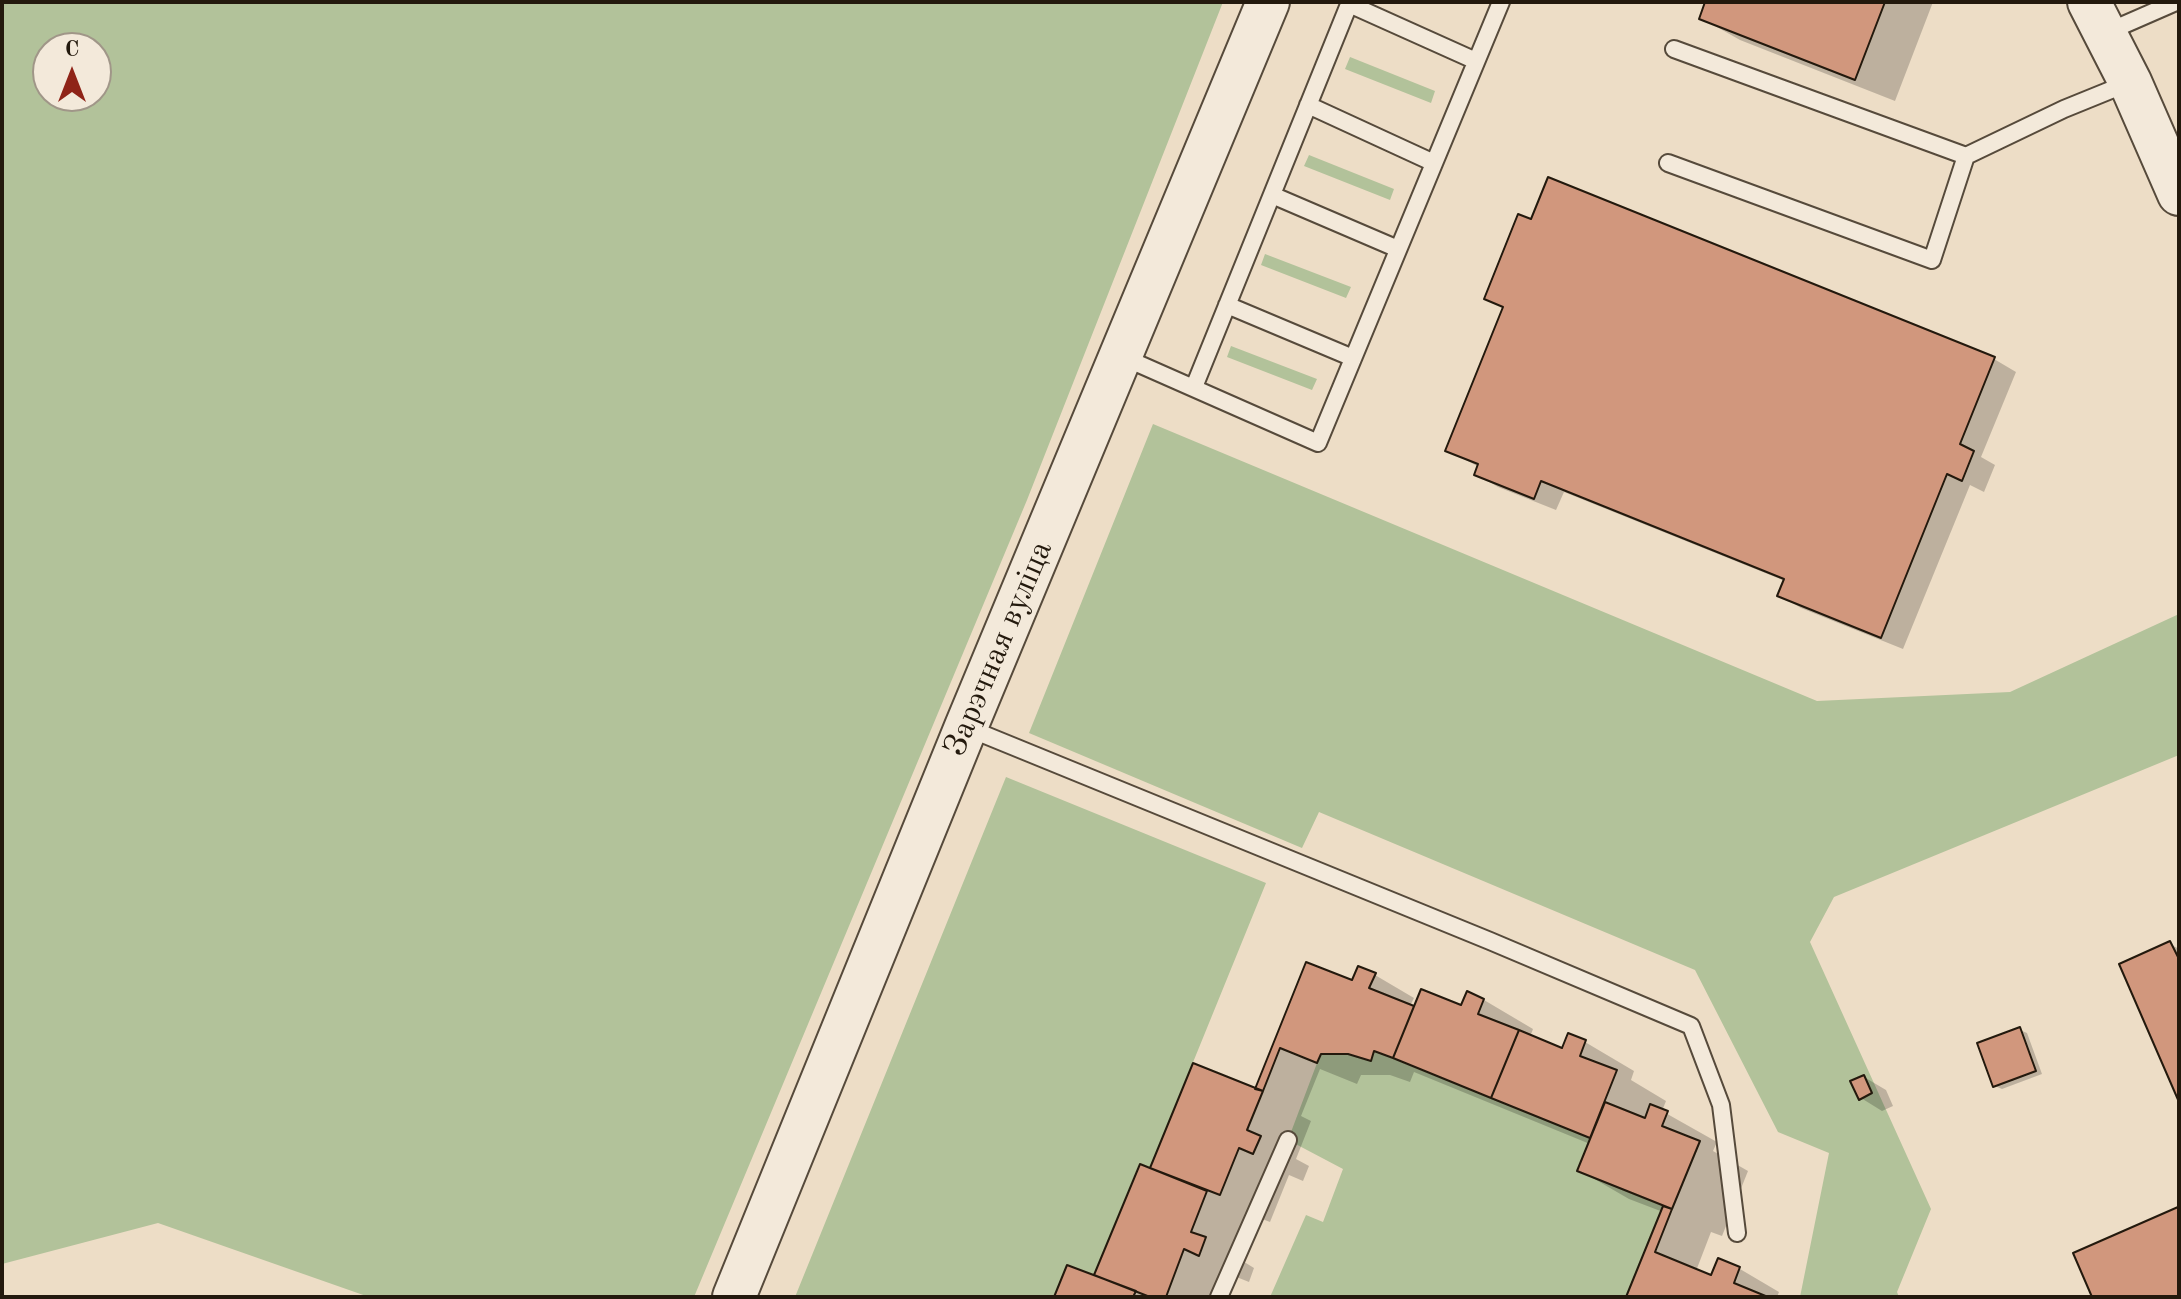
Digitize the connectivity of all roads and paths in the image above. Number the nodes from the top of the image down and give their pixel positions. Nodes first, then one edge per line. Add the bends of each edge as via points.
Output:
1 (1268, 2) edge
2 (1501, 2) edge
3 (2176, 2) edge
4 (1349, 3) edge
5 (2097, 17) edge
6 (1674, 49) dead end
7 (1476, 61) junction
8 (2130, 82) junction
9 (1308, 105) junction
10 (1966, 156) junction
11 (1434, 163) junction
12 (1668, 163) dead end
13 (2179, 194) edge
14 (1272, 195) junction
15 (1398, 249) junction
16 (1227, 305) junction
17 (1121, 356) junction
18 (1353, 358) junction
19 (1194, 387) junction
20 (966, 727) junction
21 (1288, 1140) dead end
22 (1737, 1233) dead end
23 (734, 1297) edge
24 (1219, 1297) edge

1 - 17 street, Зарэчная вуліца
2 - 7 lane
3 - 5 lane
4 - 7 lane
4 - 9 lane
5 - 8 street
6 - 10 lane
7 - 11 lane
8 - 10 lane
8 - 13 street
9 - 11 lane
9 - 14 lane
10 - 12 lane via 1932,260
11 - 15 lane
14 - 15 lane
14 - 16 lane
15 - 18 lane
16 - 18 lane
16 - 19 lane
17 - 19 lane
17 - 20 street, Зарэчная вуліца
18 - 19 lane via 1318,443
20 - 22 lane via 1691,1026 1721,1105
20 - 23 street, Зарэчная вуліца
21 - 24 lane

